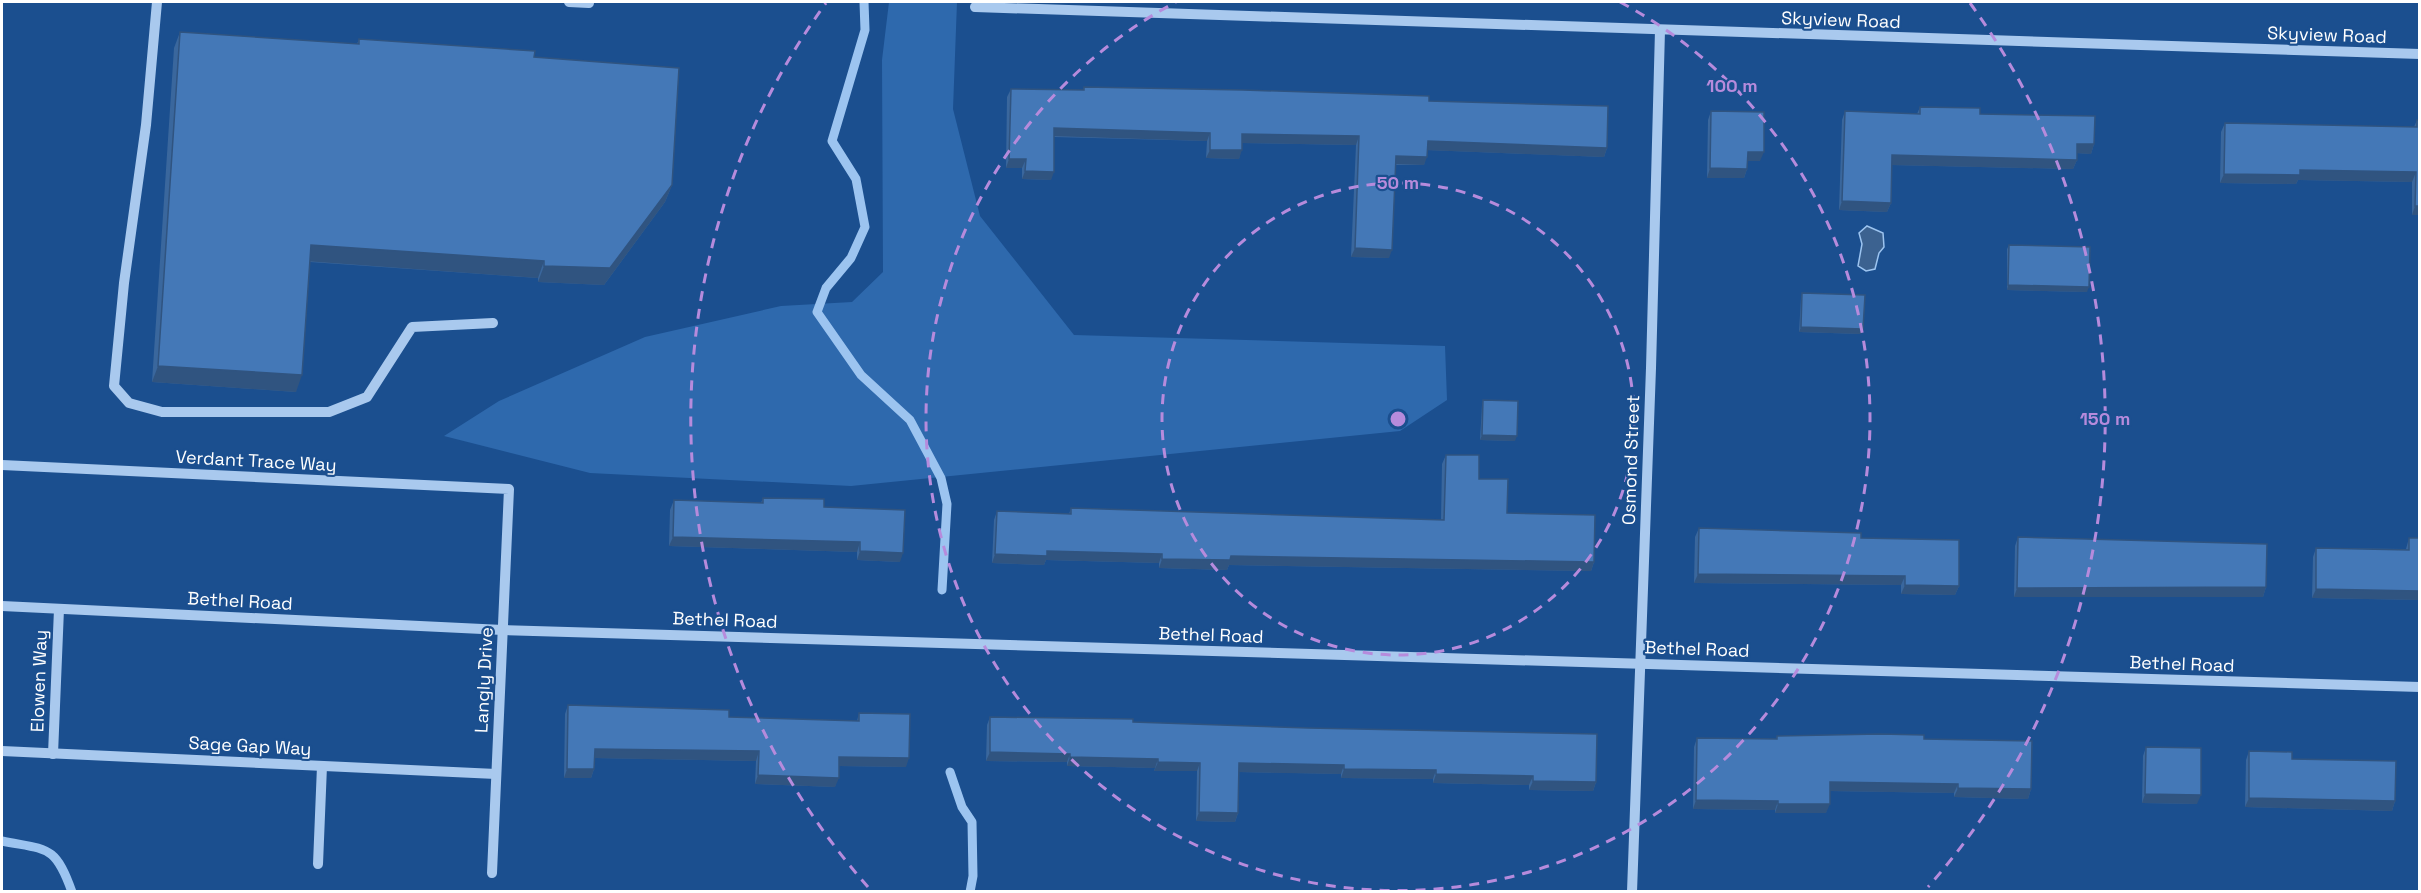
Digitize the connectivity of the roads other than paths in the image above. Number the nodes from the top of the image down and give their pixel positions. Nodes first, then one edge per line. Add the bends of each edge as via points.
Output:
1 (157, 2) edge
2 (569, 2) edge
3 (589, 3) edge
4 (975, 7) dead end
5 (1660, 30) junction
6 (2420, 54) edge
7 (492, 323) dead end
8 (2, 465) edge
9 (509, 489) joint
10 (2, 606) edge
11 (59, 609) junction
12 (503, 630) junction
13 (1639, 664) junction
14 (2420, 687) edge
15 (2, 751) edge
16 (53, 754) junction
17 (322, 766) junction
18 (496, 774) junction
19 (318, 864) dead end
20 (492, 873) dead end
21 (1632, 891) edge

1 - 7 street via 114,386 129,403 162,412 329,412 367,397 412,327
2 - 3 street
4 - 5 street, Skyview Road
5 - 6 street, Skyview Road
5 - 13 street, Osmond Street
8 - 9 street, Verdant Trace Way
9 - 12 street, Langly Drive
10 - 11 street, Bethel Road
11 - 12 street, Bethel Road
11 - 16 street, Elowen Way
12 - 13 street, Bethel Road
12 - 18 street, Langly Drive
13 - 14 street, Bethel Road
13 - 21 street, Osmond Street
15 - 16 street, Sage Gap Way
16 - 17 street, Sage Gap Way
17 - 18 street, Sage Gap Way
17 - 19 street
18 - 20 street, Langly Drive

